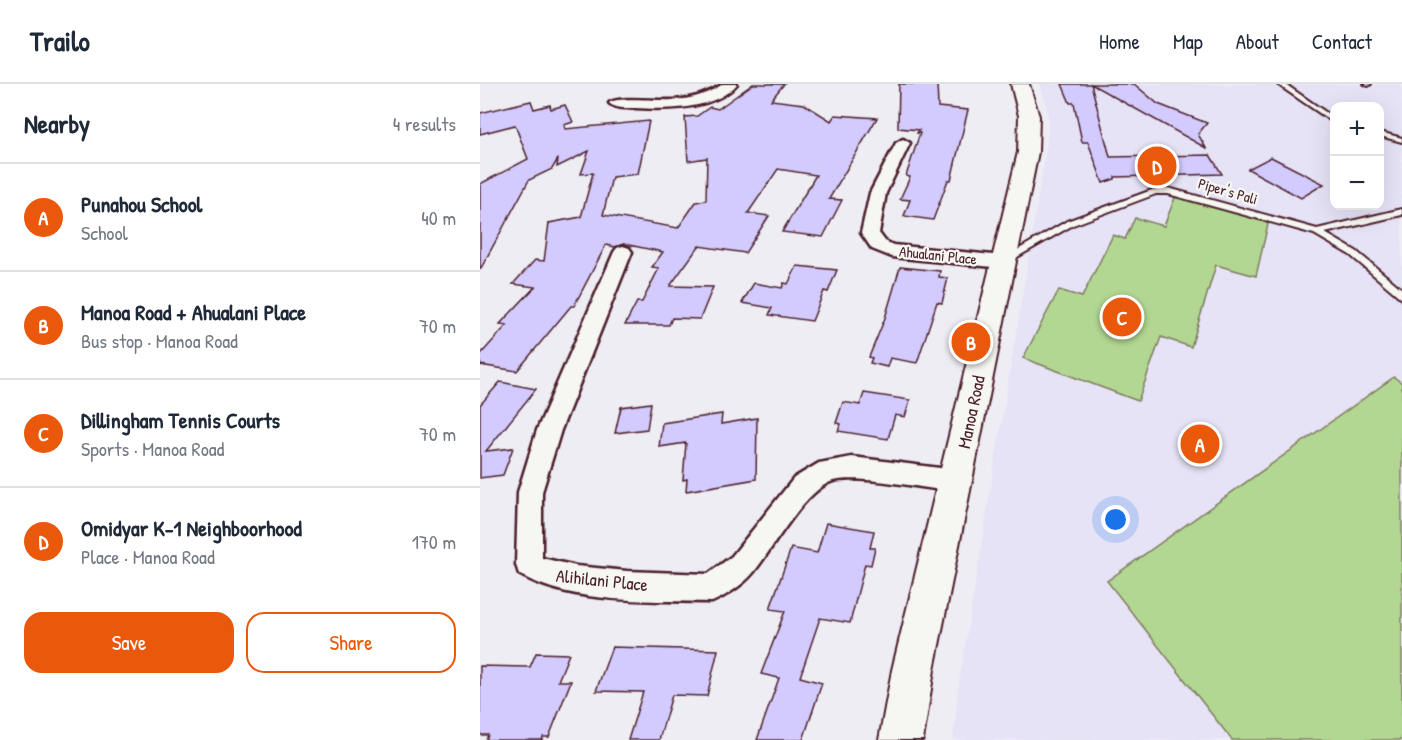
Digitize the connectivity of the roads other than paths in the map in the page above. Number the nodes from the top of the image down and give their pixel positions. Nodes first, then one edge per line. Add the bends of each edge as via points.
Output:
1 (731, 84) edge
2 (1020, 84) edge
3 (1280, 84) edge
4 (616, 103) dead end
5 (1330, 118) edge
6 (1384, 135) edge
7 (1402, 140) edge
8 (903, 143) dead end
9 (1402, 212) edge
10 (1317, 232) junction
11 (623, 252) dead end
12 (1003, 262) junction
13 (1402, 295) edge
14 (956, 481) junction
15 (901, 740) edge

1 - 4 street via 707,97 686,102
2 - 12 main road, Manoa Road via 1029,116 1028,152
3 - 5 lane
6 - 7 lane
8 - 12 street, Ahualani Place via 878,193 872,239 892,251
9 - 10 lane
10 - 12 lane, Piper's Pali via 1163,191 1070,223
10 - 13 lane, Piper's Pali via 1353,253
11 - 14 street, Alihilani Place via 549,429 530,492 529,565 576,580 712,588 742,566 803,486 828,471 852,468
12 - 14 main road, Manoa Road
14 - 15 main road, Manoa Road

